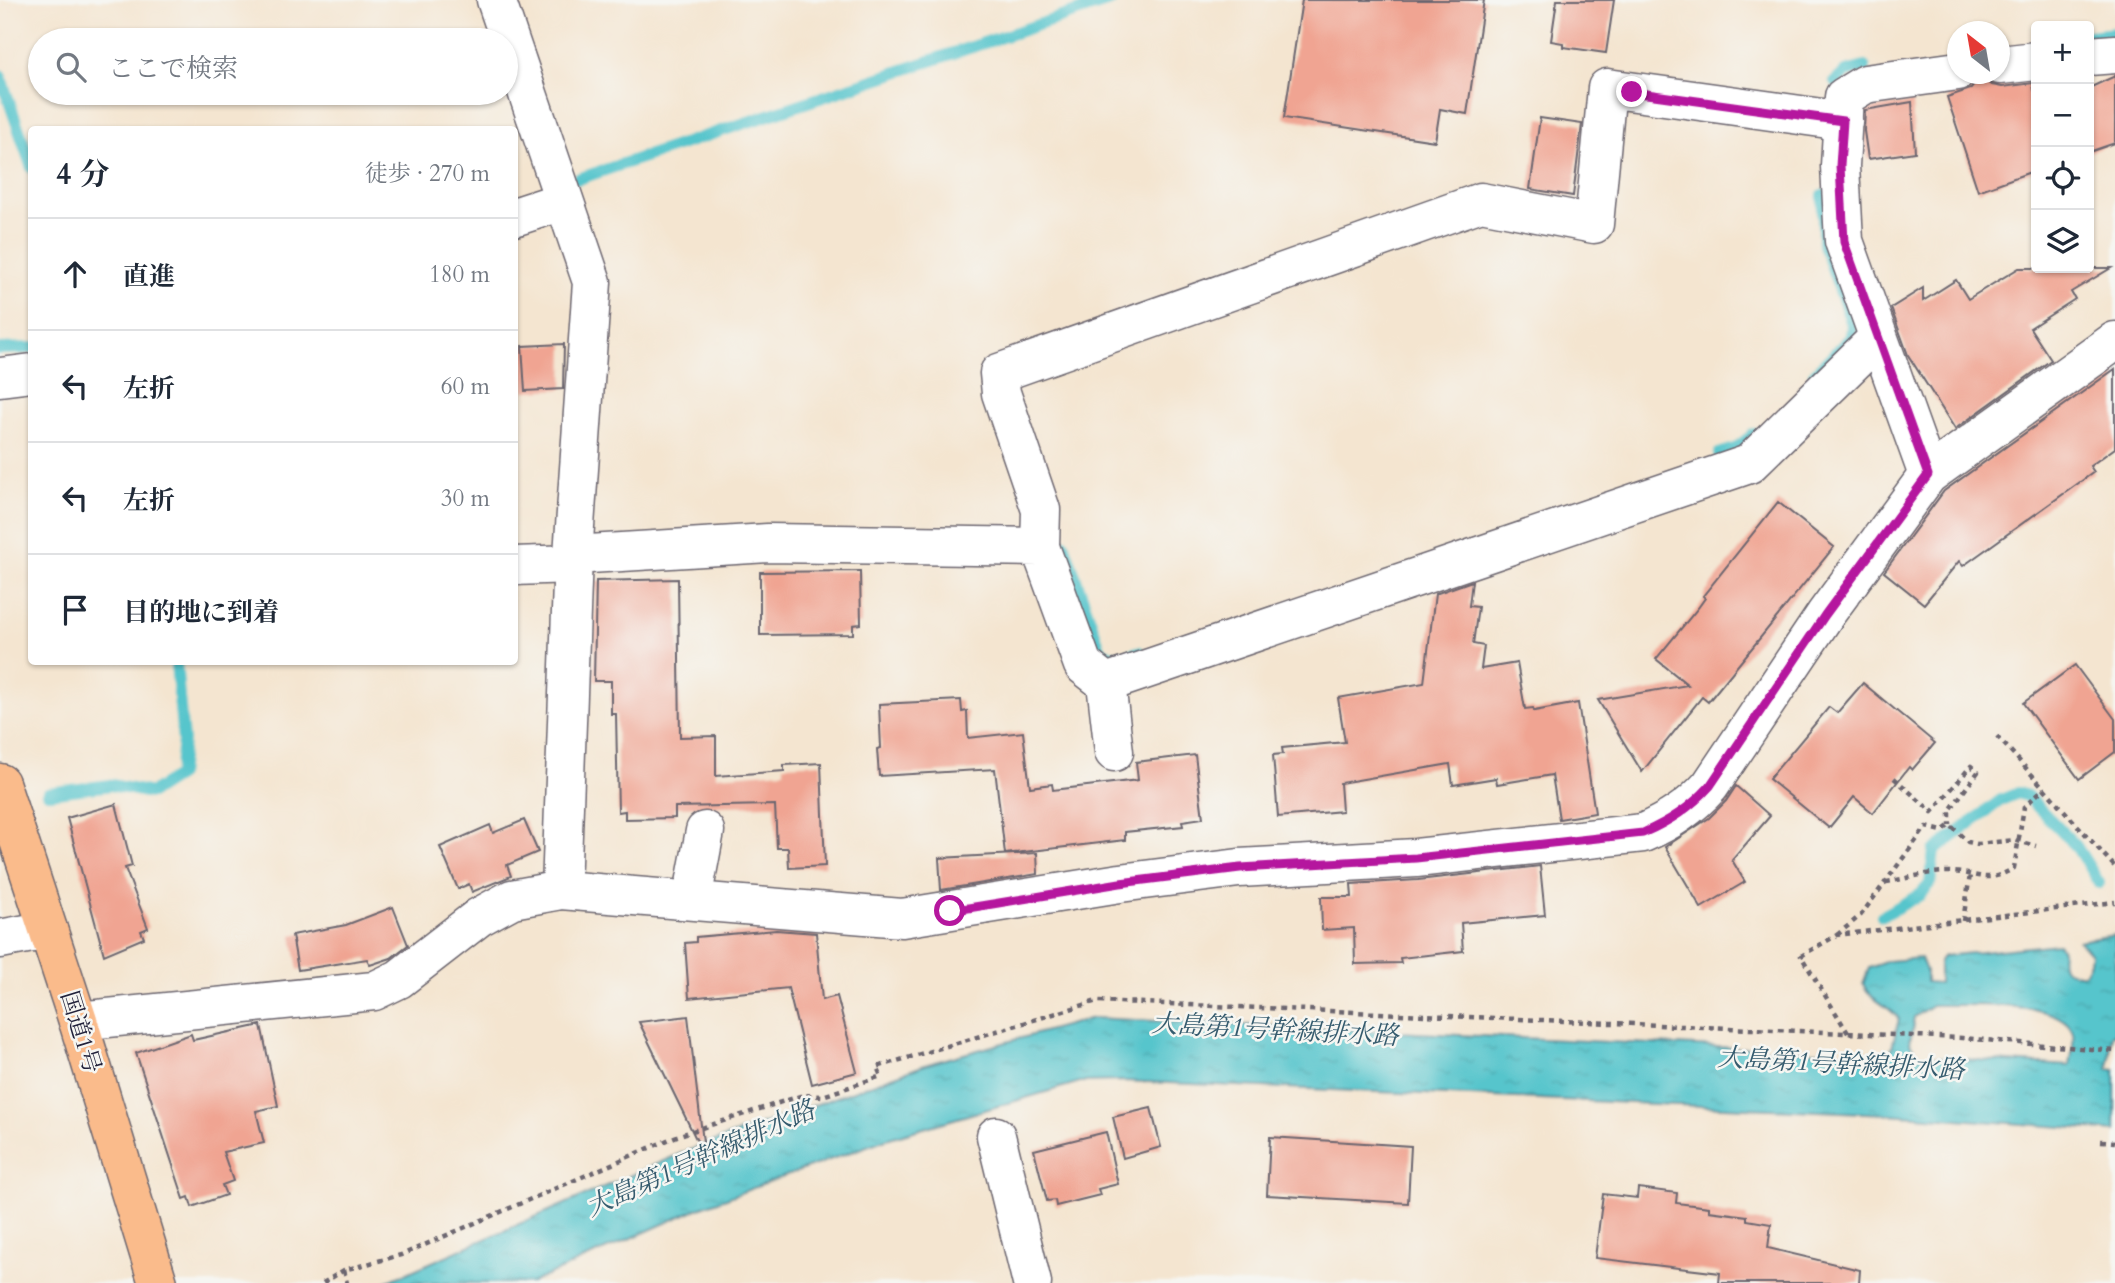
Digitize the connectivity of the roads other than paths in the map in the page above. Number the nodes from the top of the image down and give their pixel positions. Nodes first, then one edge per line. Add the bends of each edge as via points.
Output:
1 (496, 0) edge
2 (505, 28) edge
3 (2115, 54) edge
4 (2094, 56) edge
5 (2031, 62) edge
6 (2010, 64) edge
7 (518, 66) edge
8 (1947, 73) edge
9 (1843, 121) junction
10 (563, 201) junction
11 (518, 216) edge
12 (1877, 339) junction
13 (2115, 341) edge
14 (28, 374) edge
15 (0, 377) edge
16 (1928, 475) junction
17 (1040, 547) junction
18 (573, 560) junction
19 (518, 566) edge
20 (1106, 683) junction
21 (1114, 752) dead end
22 (0, 783) edge
23 (705, 831) dead end
24 (561, 890) junction
25 (692, 901) junction
26 (48, 930) junction
27 (0, 939) edge
28 (78, 1021) junction
29 (996, 1136) dead end
30 (158, 1283) edge
31 (1032, 1283) edge

1 - 2 street
3 - 4 street
5 - 6 street
7 - 10 street
8 - 9 street via 1865,84 1844,97
9 - 12 street via 1844,242
9 - 17 street via 1607,88 1594,224 1481,202 999,373 1041,510
10 - 11 street
10 - 18 street via 592,282
12 - 16 street
12 - 20 street via 1749,464
13 - 16 street
14 - 15 street
16 - 25 street via 1825,615 1710,786 1693,805 1643,833 1416,858 1240,868 902,918
17 - 18 street via 768,543
17 - 20 street via 1083,664
18 - 19 street
18 - 24 street
20 - 21 street
22 - 26 highway, 国道1号
23 - 25 street
24 - 25 street
24 - 28 street via 512,899 479,916 399,979 374,991
26 - 27 street
26 - 28 highway, 国道1号
28 - 30 highway, 国道1号
29 - 31 street

